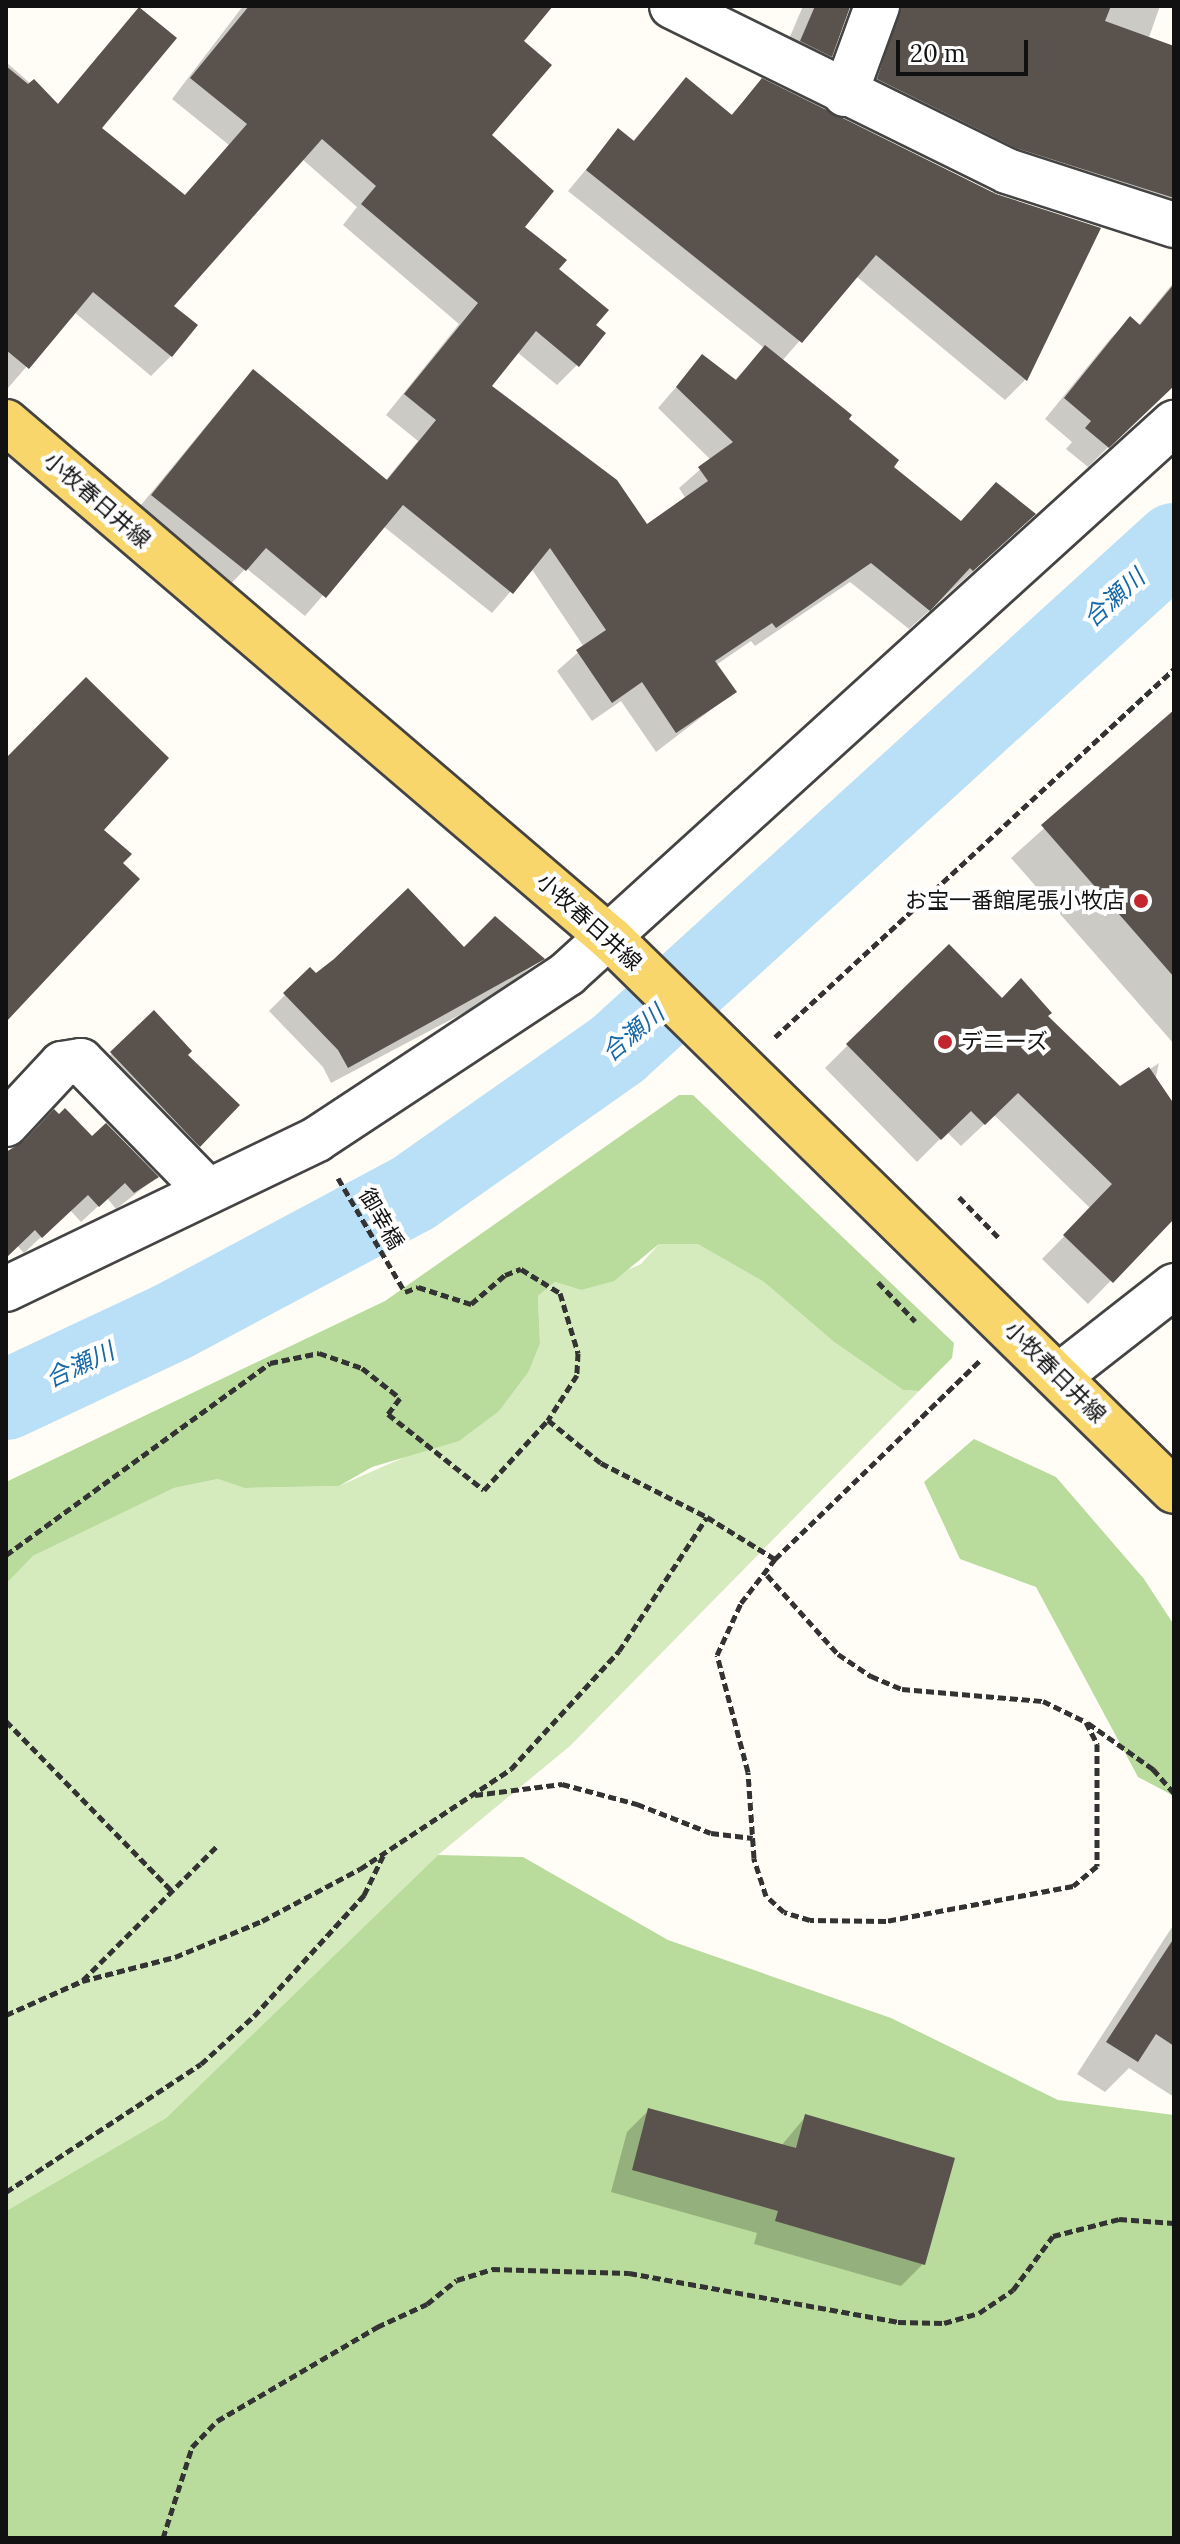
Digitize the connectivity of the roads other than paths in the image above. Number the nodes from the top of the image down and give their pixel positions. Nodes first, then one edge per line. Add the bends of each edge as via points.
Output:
1 (672, 6) edge
2 (877, 6) edge
3 (845, 94) junction
4 (1174, 225) edge
5 (1174, 423) edge
6 (11, 436) edge
7 (626, 953) junction
8 (6, 1124) edge
9 (208, 1191) junction
10 (1174, 1286) edge
11 (6, 1289) edge
12 (1059, 1376) junction
13 (1174, 1491) edge

1 - 3 street
2 - 3 street
3 - 4 street via 1007,171
5 - 7 street
6 - 7 main road, 小牧春日井線
7 - 9 street via 567,974 317,1139
7 - 12 main road, 小牧春日井線
8 - 9 street via 62,1064 81,1061
9 - 11 street
10 - 12 street
12 - 13 main road, 小牧春日井線

